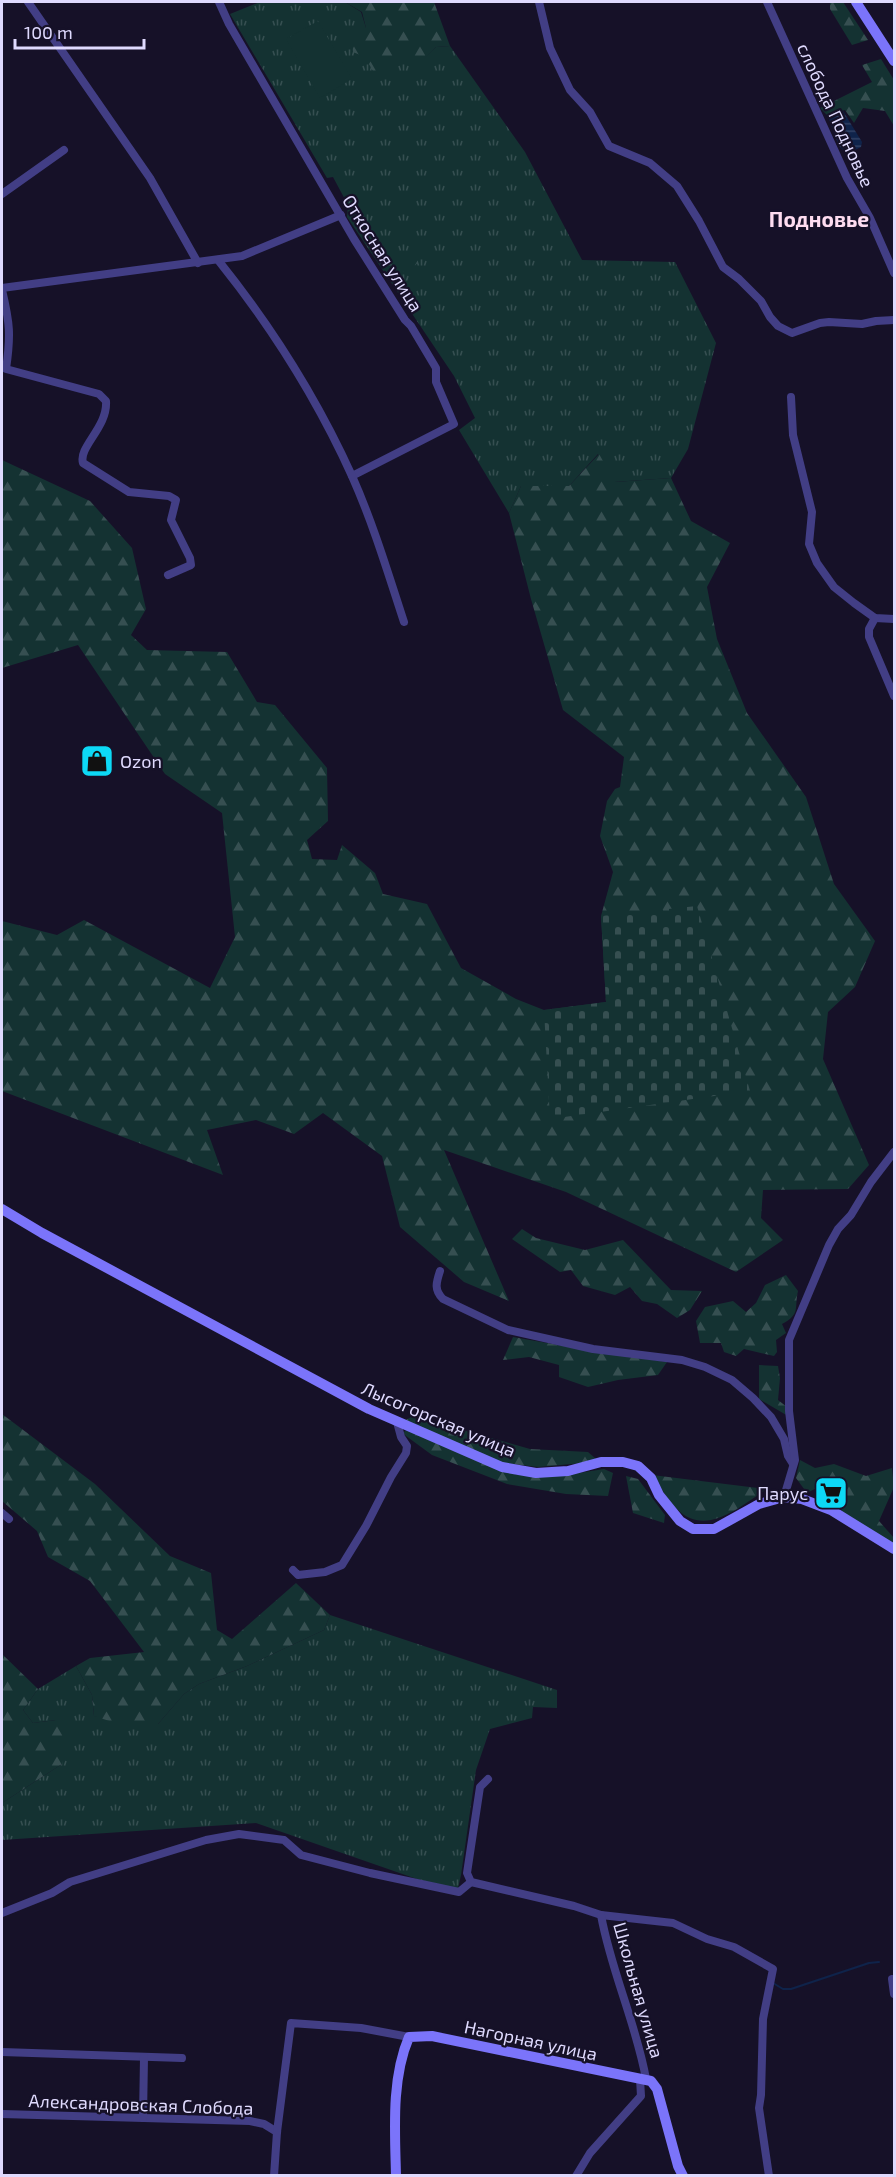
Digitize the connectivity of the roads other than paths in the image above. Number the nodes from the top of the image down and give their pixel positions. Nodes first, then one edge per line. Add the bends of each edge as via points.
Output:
1 (28, 2) edge
2 (219, 2) edge
3 (539, 2) edge
4 (767, 2) edge
5 (856, 2) edge
6 (894, 61) edge
7 (64, 150) dead end
8 (2, 194) edge
9 (341, 215) junction
10 (218, 260) junction
11 (198, 263) junction
12 (894, 273) edge
13 (2, 289) edge
14 (894, 320) edge
15 (790, 398) dead end
16 (351, 476) junction
17 (168, 575) dead end
18 (875, 618) junction
19 (894, 620) edge
20 (404, 622) dead end
21 (894, 696) edge
22 (894, 1152) edge
23 (2, 1209) edge
24 (440, 1271) dead end
25 (397, 1422) junction
26 (794, 1459) junction
27 (784, 1497) junction
28 (2, 1512) edge
29 (9, 1519) dead end
30 (894, 1549) edge
31 (293, 1570) dead end
32 (488, 1779) dead end
33 (471, 1882) junction
34 (2, 1913) edge
35 (601, 1915) junction
36 (892, 1979) dead end
37 (894, 1994) edge
38 (409, 2037) junction
39 (2, 2052) edge
40 (144, 2057) junction
41 (182, 2058) dead end
42 (643, 2079) junction
43 (2, 2114) edge
44 (143, 2118) junction
45 (277, 2132) junction
46 (274, 2175) edge
47 (396, 2175) edge
48 (576, 2175) edge
49 (683, 2175) edge
50 (769, 2175) edge

1 - 11 street via 150,178
2 - 9 street, Откосная улица
3 - 14 street via 550,48 570,90 590,112 609,146 651,163 677,186 723,267 761,301 778,326 792,333 820,323
4 - 12 street, слобода Подновье
5 - 6 street
7 - 8 street
9 - 10 street via 242,256
9 - 16 street, Откосная улица via 436,368 436,382 454,424
10 - 11 street
10 - 16 street via 248,297 312,397
11 - 13 street
13 - 17 street via 11,339 6,369 99,394 106,401 104,418 84,450 83,463 129,492 176,500 171,520 191,565
15 - 18 street via 793,435 812,512 813,554 834,587
16 - 20 street
18 - 19 street
18 - 21 street via 869,637
22 - 26 street via 829,1245 789,1340
23 - 25 street, Лысогорская улица
24 - 26 street via 436,1284 443,1299 508,1330 593,1349 682,1360 732,1380 771,1418 784,1439 788,1456
25 - 27 street, Лысогорская улица via 502,1467 536,1473 568,1471 601,1462 638,1466 651,1478 680,1521 693,1529 714,1529 759,1504
25 - 31 street via 406,1453 342,1565 325,1572 298,1575
26 - 27 street
27 - 30 street, Лысогорская улица via 831,1509
28 - 29 street
32 - 33 street via 480,1787 467,1873
33 - 34 street via 459,1892 301,1855 284,1840 238,1834 206,1840 70,1882
33 - 35 street
35 - 42 street, Школьная улица via 625,2006 640,2045
35 - 50 street, Школьная улица via 674,1923 734,1947 773,1969 763,2019 759,2108
36 - 37 street
38 - 42 street, Нагорная улица via 432,2036
38 - 45 street via 361,2028 291,2023
38 - 47 street via 397,2092
39 - 40 street
40 - 41 street
40 - 44 street
42 - 48 street, Школьная улица via 641,2096 590,2153
42 - 49 street, Школьная улица via 651,2081 657,2089
43 - 44 street, Александровская Слобода
44 - 45 street, Александровская Слобода via 250,2121
45 - 46 street

